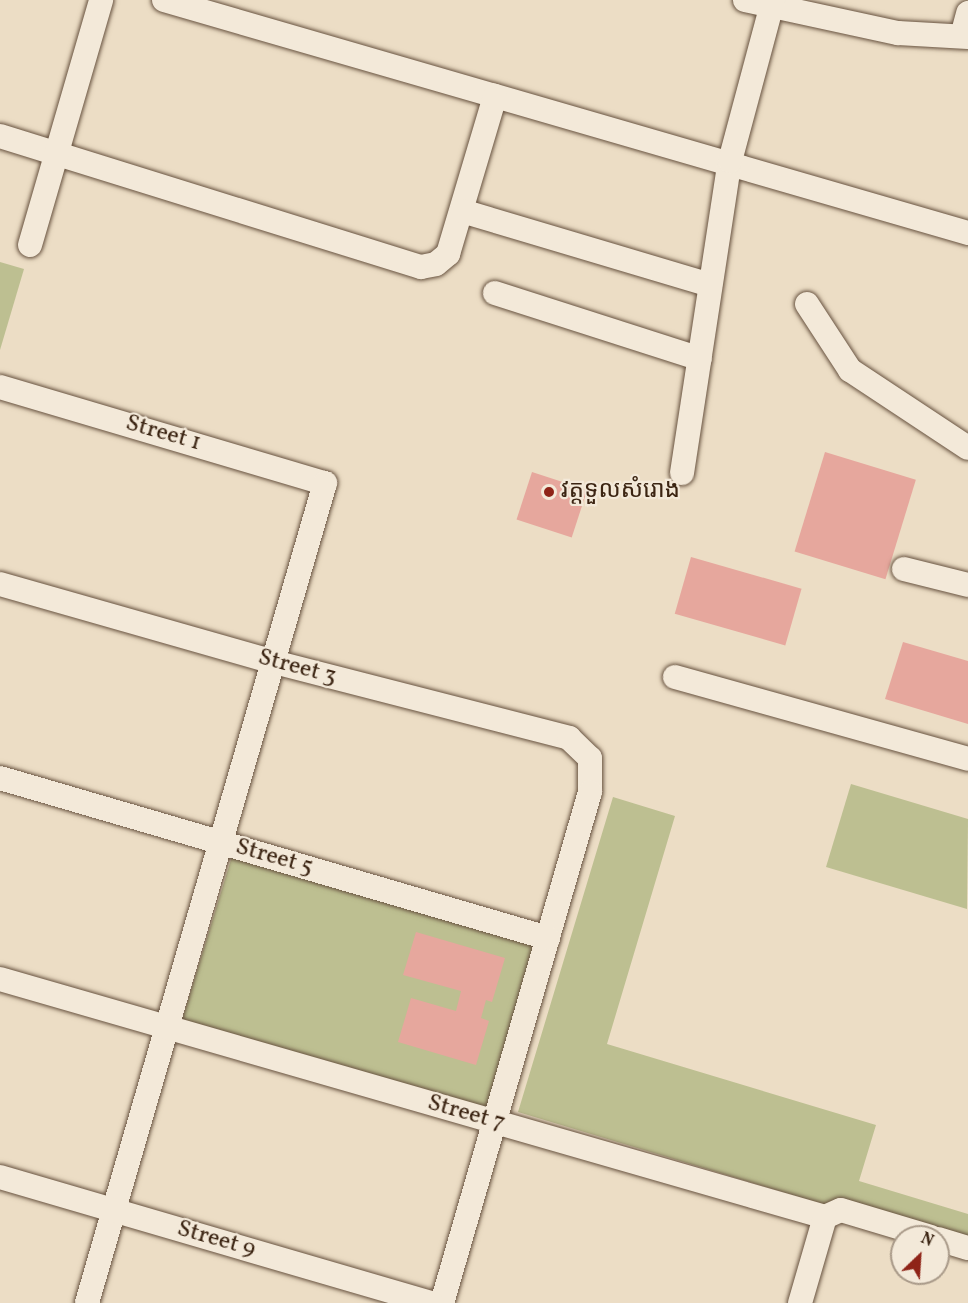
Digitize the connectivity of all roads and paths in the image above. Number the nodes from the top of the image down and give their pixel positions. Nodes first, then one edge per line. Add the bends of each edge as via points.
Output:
1 (101, 0) edge
2 (164, 0) edge
3 (745, 0) edge
4 (772, 4) edge
5 (968, 12) edge
6 (965, 37) edge
7 (495, 96) junction
8 (0, 136) edge
9 (57, 153) junction
10 (730, 161) junction
11 (462, 211) junction
12 (968, 232) edge
13 (30, 245) dead end
14 (710, 285) junction
15 (495, 293) dead end
16 (807, 304) dead end
17 (700, 359) junction
18 (0, 387) edge
19 (968, 448) edge
20 (682, 473) dead end
21 (904, 569) dead end
22 (0, 584) edge
23 (968, 585) edge
24 (274, 662) junction
25 (675, 677) dead end
26 (968, 759) edge
27 (0, 778) edge
28 (222, 843) junction
29 (548, 938) junction
30 (0, 980) edge
31 (168, 1028) junction
32 (495, 1122) junction
33 (0, 1177) edge
34 (114, 1210) junction
35 (825, 1217) junction
36 (891, 1225) edge
37 (950, 1243) edge
38 (968, 1248) edge
39 (87, 1303) edge
40 (432, 1303) edge
41 (442, 1303) edge
42 (800, 1303) edge

1 - 9 street
2 - 7 street
3 - 4 street
4 - 6 street via 898,33
4 - 10 street
5 - 6 street
7 - 10 street
7 - 11 street
8 - 9 street
9 - 11 street via 421,267 436,264 448,254
9 - 13 street
10 - 12 street
10 - 14 street
11 - 14 street
14 - 17 street
15 - 17 street
16 - 19 street via 850,370
17 - 20 street
18 - 24 street, Street 1 via 325,483
21 - 23 street
22 - 24 street, Street 3
24 - 28 street
24 - 29 street, Street 3 via 569,738 590,758 590,792
25 - 26 street
27 - 28 street, Street 5
28 - 29 street, Street 5
28 - 31 street
29 - 32 street
30 - 31 street, Street 7
31 - 32 street, Street 7
31 - 34 street
32 - 35 street, Street 7
32 - 41 street
33 - 34 street, Street 9
34 - 39 street
34 - 40 street, Street 9
35 - 36 street, Street 7 via 841,1210
35 - 42 street
37 - 38 street

